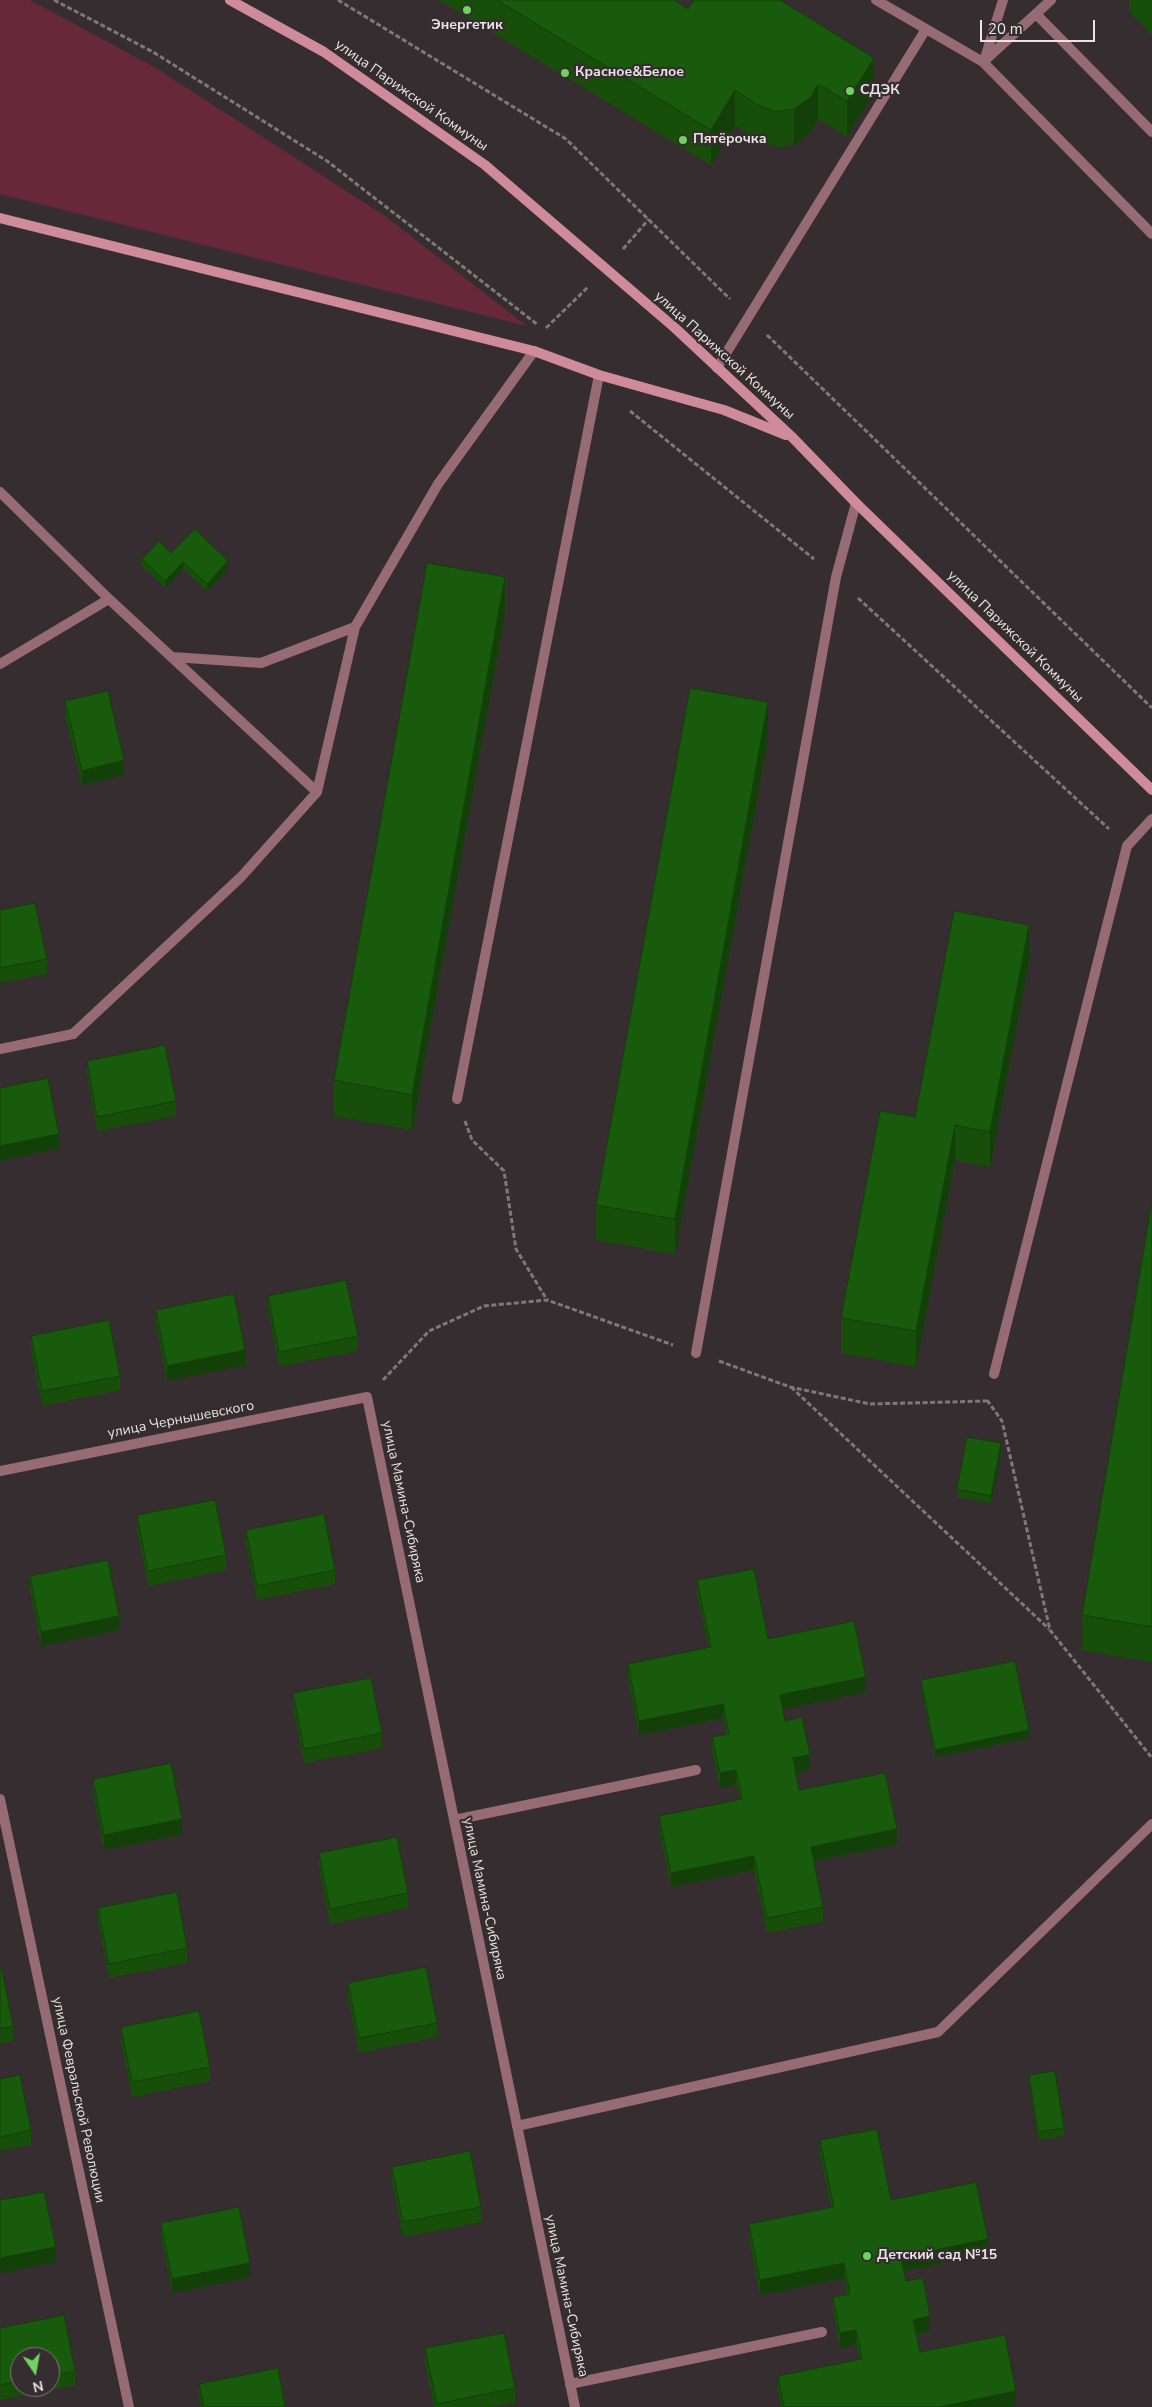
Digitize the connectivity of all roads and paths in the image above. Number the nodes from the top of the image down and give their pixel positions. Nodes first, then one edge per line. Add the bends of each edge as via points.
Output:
1 (54, 0) edge
2 (230, 0) edge
3 (338, 0) edge
4 (876, 0) edge
5 (1003, 0) edge
6 (1051, 0) edge
7 (1036, 14) junction
8 (926, 29) junction
9 (983, 62) junction
10 (1152, 132) edge
11 (0, 218) edge
12 (1152, 234) edge
13 (749, 317) junction
14 (551, 335) dead end
15 (534, 351) junction
16 (717, 368) junction
17 (599, 375) junction
18 (628, 409) dead end
19 (793, 438) junction
20 (0, 492) edge
21 (856, 503) junction
22 (836, 577) junction
23 (109, 599) junction
24 (355, 627) junction
25 (172, 657) junction
26 (0, 664) edge
27 (1152, 708) edge
28 (1152, 790) edge
29 (317, 792) junction
30 (1152, 819) edge
31 (1127, 846) junction
32 (0, 1048) edge
33 (457, 1099) dead end
34 (472, 1140) dead end
35 (547, 1300) dead end
36 (430, 1331) dead end
37 (696, 1353) dead end
38 (994, 1374) joint
39 (790, 1387) dead end
40 (367, 1397) junction
41 (0, 1471) edge
42 (1050, 1630) junction
43 (1152, 1758) edge
44 (696, 1770) dead end
45 (0, 1799) edge
46 (454, 1820) junction
47 (1152, 1824) edge
48 (517, 2126) junction
49 (822, 2332) dead end
50 (570, 2384) junction
51 (129, 2407) edge
52 (575, 2407) edge

1 - 14 path via 153,52 327,161
2 - 16 main road, улица Парижской Коммуны via 324,52 485,165
3 - 13 path via 566,139
4 - 8 street
5 - 9 street
6 - 7 street
7 - 9 street
7 - 10 street
8 - 9 street
8 - 13 street
9 - 12 street
11 - 15 main road
13 - 16 street
13 - 27 path
15 - 17 main road
15 - 24 street via 438,484
16 - 19 main road, улица Парижской Коммуны
17 - 19 main road via 724,410
17 - 33 street
18 - 22 path
19 - 21 main road, улица Парижской Коммуны
20 - 23 street
21 - 22 street
21 - 28 main road, улица Парижской Коммуны
22 - 31 path
22 - 37 street
23 - 25 street
23 - 26 street
24 - 25 street via 261,663
24 - 29 street
25 - 29 street
29 - 32 street via 241,877 73,1034
30 - 31 street
31 - 38 street
34 - 35 path via 504,1171 516,1249
36 - 40 path
38 - 42 path via 986,1401 1002,1421
39 - 42 path
40 - 41 street, улица Чернышевского
40 - 46 street, улица Мамина-Сибиряка
42 - 43 path
44 - 46 street
45 - 51 street, улица Февральской Революции
46 - 48 street, улица Мамина-Сибиряка
47 - 48 street via 938,2032
48 - 50 street, улица Мамина-Сибиряка
49 - 50 street
50 - 52 street, улица Мамина-Сибиряка

